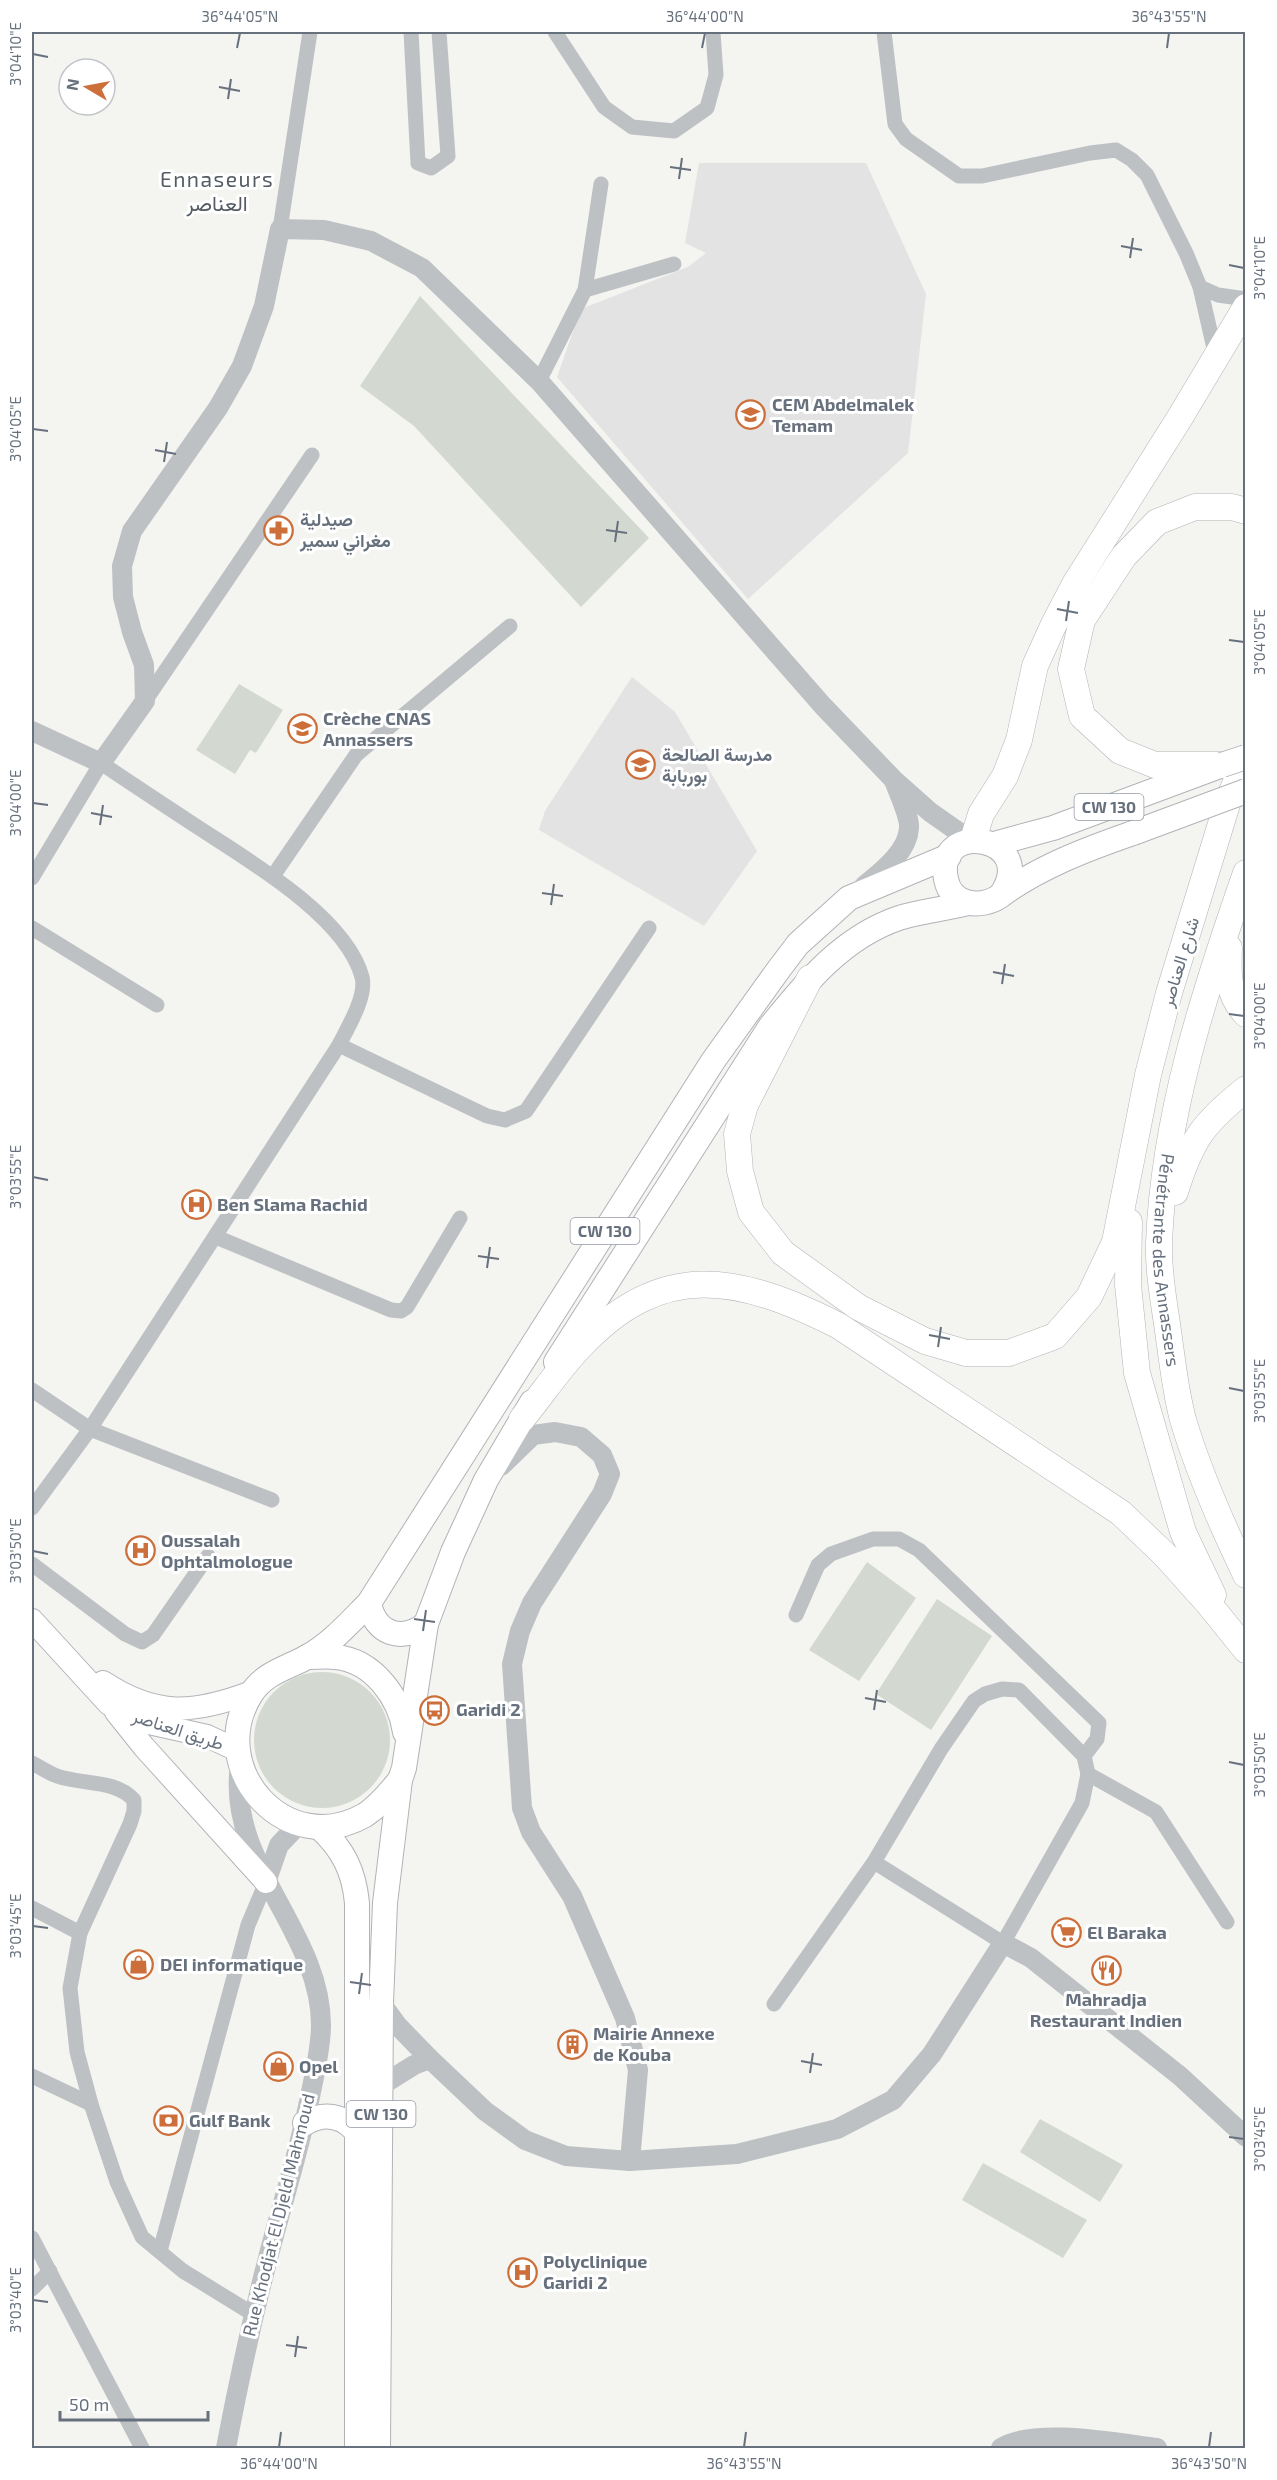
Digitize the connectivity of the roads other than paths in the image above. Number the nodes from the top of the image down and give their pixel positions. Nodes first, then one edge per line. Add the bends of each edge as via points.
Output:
1 (310, 32) edge
2 (411, 32) edge
3 (440, 32) edge
4 (555, 32) edge
5 (713, 32) edge
6 (884, 32) edge
7 (601, 184) dead end
8 (280, 229) junction
9 (674, 264) dead end
10 (1200, 287) junction
11 (585, 290) junction
12 (1245, 299) edge
13 (1245, 307) edge
14 (1216, 357) junction
15 (539, 381) junction
16 (312, 454) dead end
17 (1245, 511) edge
18 (510, 626) dead end
19 (145, 701) junction
20 (32, 731) edge
21 (1245, 749) edge
22 (1238, 760) edge
23 (101, 763) junction
24 (894, 780) junction
25 (1237, 796) edge
26 (979, 841) junction
27 (949, 856) junction
28 (1245, 873) edge
29 (273, 876) junction
30 (32, 878) edge
31 (1001, 894) junction
32 (849, 898) junction
33 (968, 903) junction
34 (1230, 917) junction
35 (32, 928) edge
36 (649, 928) dead end
37 (810, 978) junction
38 (157, 1005) dead end
39 (1245, 1014) edge
40 (339, 1044) junction
41 (1245, 1089) edge
42 (1129, 1171) junction
43 (460, 1218) dead end
44 (216, 1237) junction
45 (1159, 1244) junction
46 (32, 1390) edge
47 (522, 1419) junction
48 (90, 1429) junction
49 (486, 1480) junction
50 (272, 1500) dead end
51 (32, 1508) edge
52 (208, 1556) dead end
53 (32, 1564) edge
54 (1245, 1575) edge
55 (369, 1603) junction
56 (796, 1615) dead end
57 (32, 1620) edge
58 (426, 1624) junction
59 (1245, 1650) edge
60 (63, 1653) junction
61 (308, 1657) junction
62 (252, 1692) junction
63 (110, 1704) junction
64 (407, 1742) junction
65 (1084, 1756) junction
66 (238, 1758) junction
67 (32, 1763) edge
68 (1088, 1774) junction
69 (400, 1780) junction
70 (309, 1826) junction
71 (874, 1862) junction
72 (266, 1882) junction
73 (32, 1908) edge
74 (1227, 1922) dead end
75 (80, 1933) junction
76 (1003, 1943) junction
77 (381, 2003) junction
78 (774, 2004) dead end
79 (430, 2059) junction
80 (32, 2076) edge
81 (382, 2085) junction
82 (91, 2104) junction
83 (305, 2123) junction
84 (356, 2131) junction
85 (1245, 2137) edge
86 (630, 2161) junction
87 (32, 2238) edge
88 (160, 2251) junction
89 (50, 2271) junction
90 (32, 2289) edge
91 (253, 2314) junction
92 (142, 2448) edge
93 (226, 2448) edge
94 (357, 2448) edge
95 (378, 2448) edge
96 (1001, 2448) edge
97 (1157, 2448) edge

1 - 8 street
2 - 3 street via 418,163 431,168 448,156
4 - 5 street via 603,107 632,127 674,131 707,108 716,75
6 - 10 street via 895,124 906,139 959,176 982,176 1116,150 1147,175
7 - 11 street
8 - 15 street via 324,230 371,241 422,268
8 - 19 street via 264,306 242,366 218,408 132,531 122,566 123,597 144,665
9 - 11 street
10 - 12 street via 1218,295
10 - 14 street
11 - 15 street
13 - 14 highway
14 - 26 highway via 1054,624 1035,666 1018,740 1005,776 981,814
15 - 24 street via 823,706
16 - 19 street
17 - 22 highway via 1195,507 1157,522 1124,556 1082,621 1071,669 1082,716 1120,752 1155,765
18 - 29 street via 356,755
19 - 23 street
20 - 23 street
21 - 25 highway
22 - 25 highway, شارع العناصر
22 - 26 main road, CW 130 via 1053,828
23 - 29 street
23 - 30 street
24 - 26 street via 930,812
24 - 32 street via 910,826 906,843 884,870
25 - 31 main road, CW 130, bridge via 1077,853
25 - 42 highway, شارع العناصر via 1169,993
26 - 27 main road via 957,847
26 - 31 main road via 1001,850 1009,868
27 - 32 main road, CW 130
27 - 33 main road via 947,884 952,893
28 - 34 highway, Pénétrante des Annassers
29 - 40 street via 322,916 350,952 363,978 358,1006
31 - 33 main road via 986,904
32 - 55 main road, CW 130 via 798,944 713,1061
33 - 37 main road, CW 130 via 902,917 871,930
34 - 39 highway via 1227,979 1238,1007
34 - 45 highway, Pénétrante des Annassers via 1181,1077
35 - 38 street
36 - 40 street via 526,1111 505,1120 487,1116
37 - 42 highway via 745,1105 737,1134 740,1171 751,1212 783,1253 858,1307 925,1341 966,1353 1009,1353 1055,1336 1089,1298 1115,1242
37 - 47 main road, CW 130 via 770,1027
40 - 44 street
41 - 45 highway via 1197,1136 1183,1166
42 - 59 highway via 1128,1286 1137,1373 1182,1532
43 - 44 street via 401,1311
44 - 48 street
45 - 54 highway, Pénétrante des Annassers via 1172,1363 1184,1421 1205,1484
46 - 48 street
47 - 49 main road, CW 130
47 - 59 highway via 579,1347 643,1298 677,1285 718,1283 795,1304 838,1326 1120,1513 1165,1555
48 - 50 street
48 - 51 street
49 - 58 main road, CW 130
49 - 86 street via 533,1435 555,1432 581,1437 602,1455 609,1474 602,1494 531,1603 512,1664 522,1808 531,1832 572,1896 625,2018 638,2070
52 - 53 street via 153,1635 142,1642 125,1634
55 - 58 main road via 375,1621 390,1632 410,1633
55 - 61 main road, CW 130
56 - 65 street via 818,1565 831,1554 873,1539 899,1539 919,1550 1099,1723 1097,1739
57 - 60 main road
58 - 64 main road, CW 130
60 - 62 main road, طريق العناصر via 120,1693 152,1706 196,1710
60 - 63 main road, طريق العناصر
61 - 62 main road via 287,1665
61 - 64 main road via 338,1657 367,1669 389,1689 403,1716
62 - 66 main road via 237,1730
63 - 66 main road, طريق العناصر via 140,1721 207,1736
63 - 72 main road
64 - 69 main road
65 - 68 street
65 - 71 street via 1019,1690 985,1694 974,1701 941,1749
66 - 70 main road via 249,1785 262,1802 279,1816
66 - 72 street, Rue Khodjat El Djeld Mahmoud via 239,1799
67 - 75 street via 58,1776 127,1792 134,1800 130,1824
68 - 74 street via 1156,1812
68 - 76 street via 1082,1803
69 - 70 main road via 365,1815 343,1824
69 - 77 main road, CW 130 via 385,1903
70 - 72 street via 279,1845
70 - 84 main road, CW 130 via 343,1853 355,1886
71 - 76 street
71 - 78 street
72 - 83 street, Rue Khodjat El Djeld Mahmoud via 318,1988 321,2025
72 - 88 street via 248,1925
73 - 75 street
75 - 82 street via 70,1988 78,2052
76 - 85 street via 1031,1958 1180,2076
76 - 86 street via 932,2054 893,2100 837,2129 737,2154
77 - 79 street
77 - 81 main road, CW 130
79 - 81 street
79 - 86 street via 485,2111 525,2140 566,2156
80 - 82 street
81 - 95 main road, CW 130
82 - 88 street via 117,2182 142,2237
83 - 84 main road via 320,2116 336,2117
83 - 91 street, Rue Khodjat El Djeld Mahmoud
84 - 94 main road, CW 130
87 - 89 street
88 - 91 street via 183,2271
89 - 90 street
89 - 92 street
91 - 93 street, Rue Khodjat El Djeld Mahmoud
96 - 97 street via 1011,2442 1036,2438

